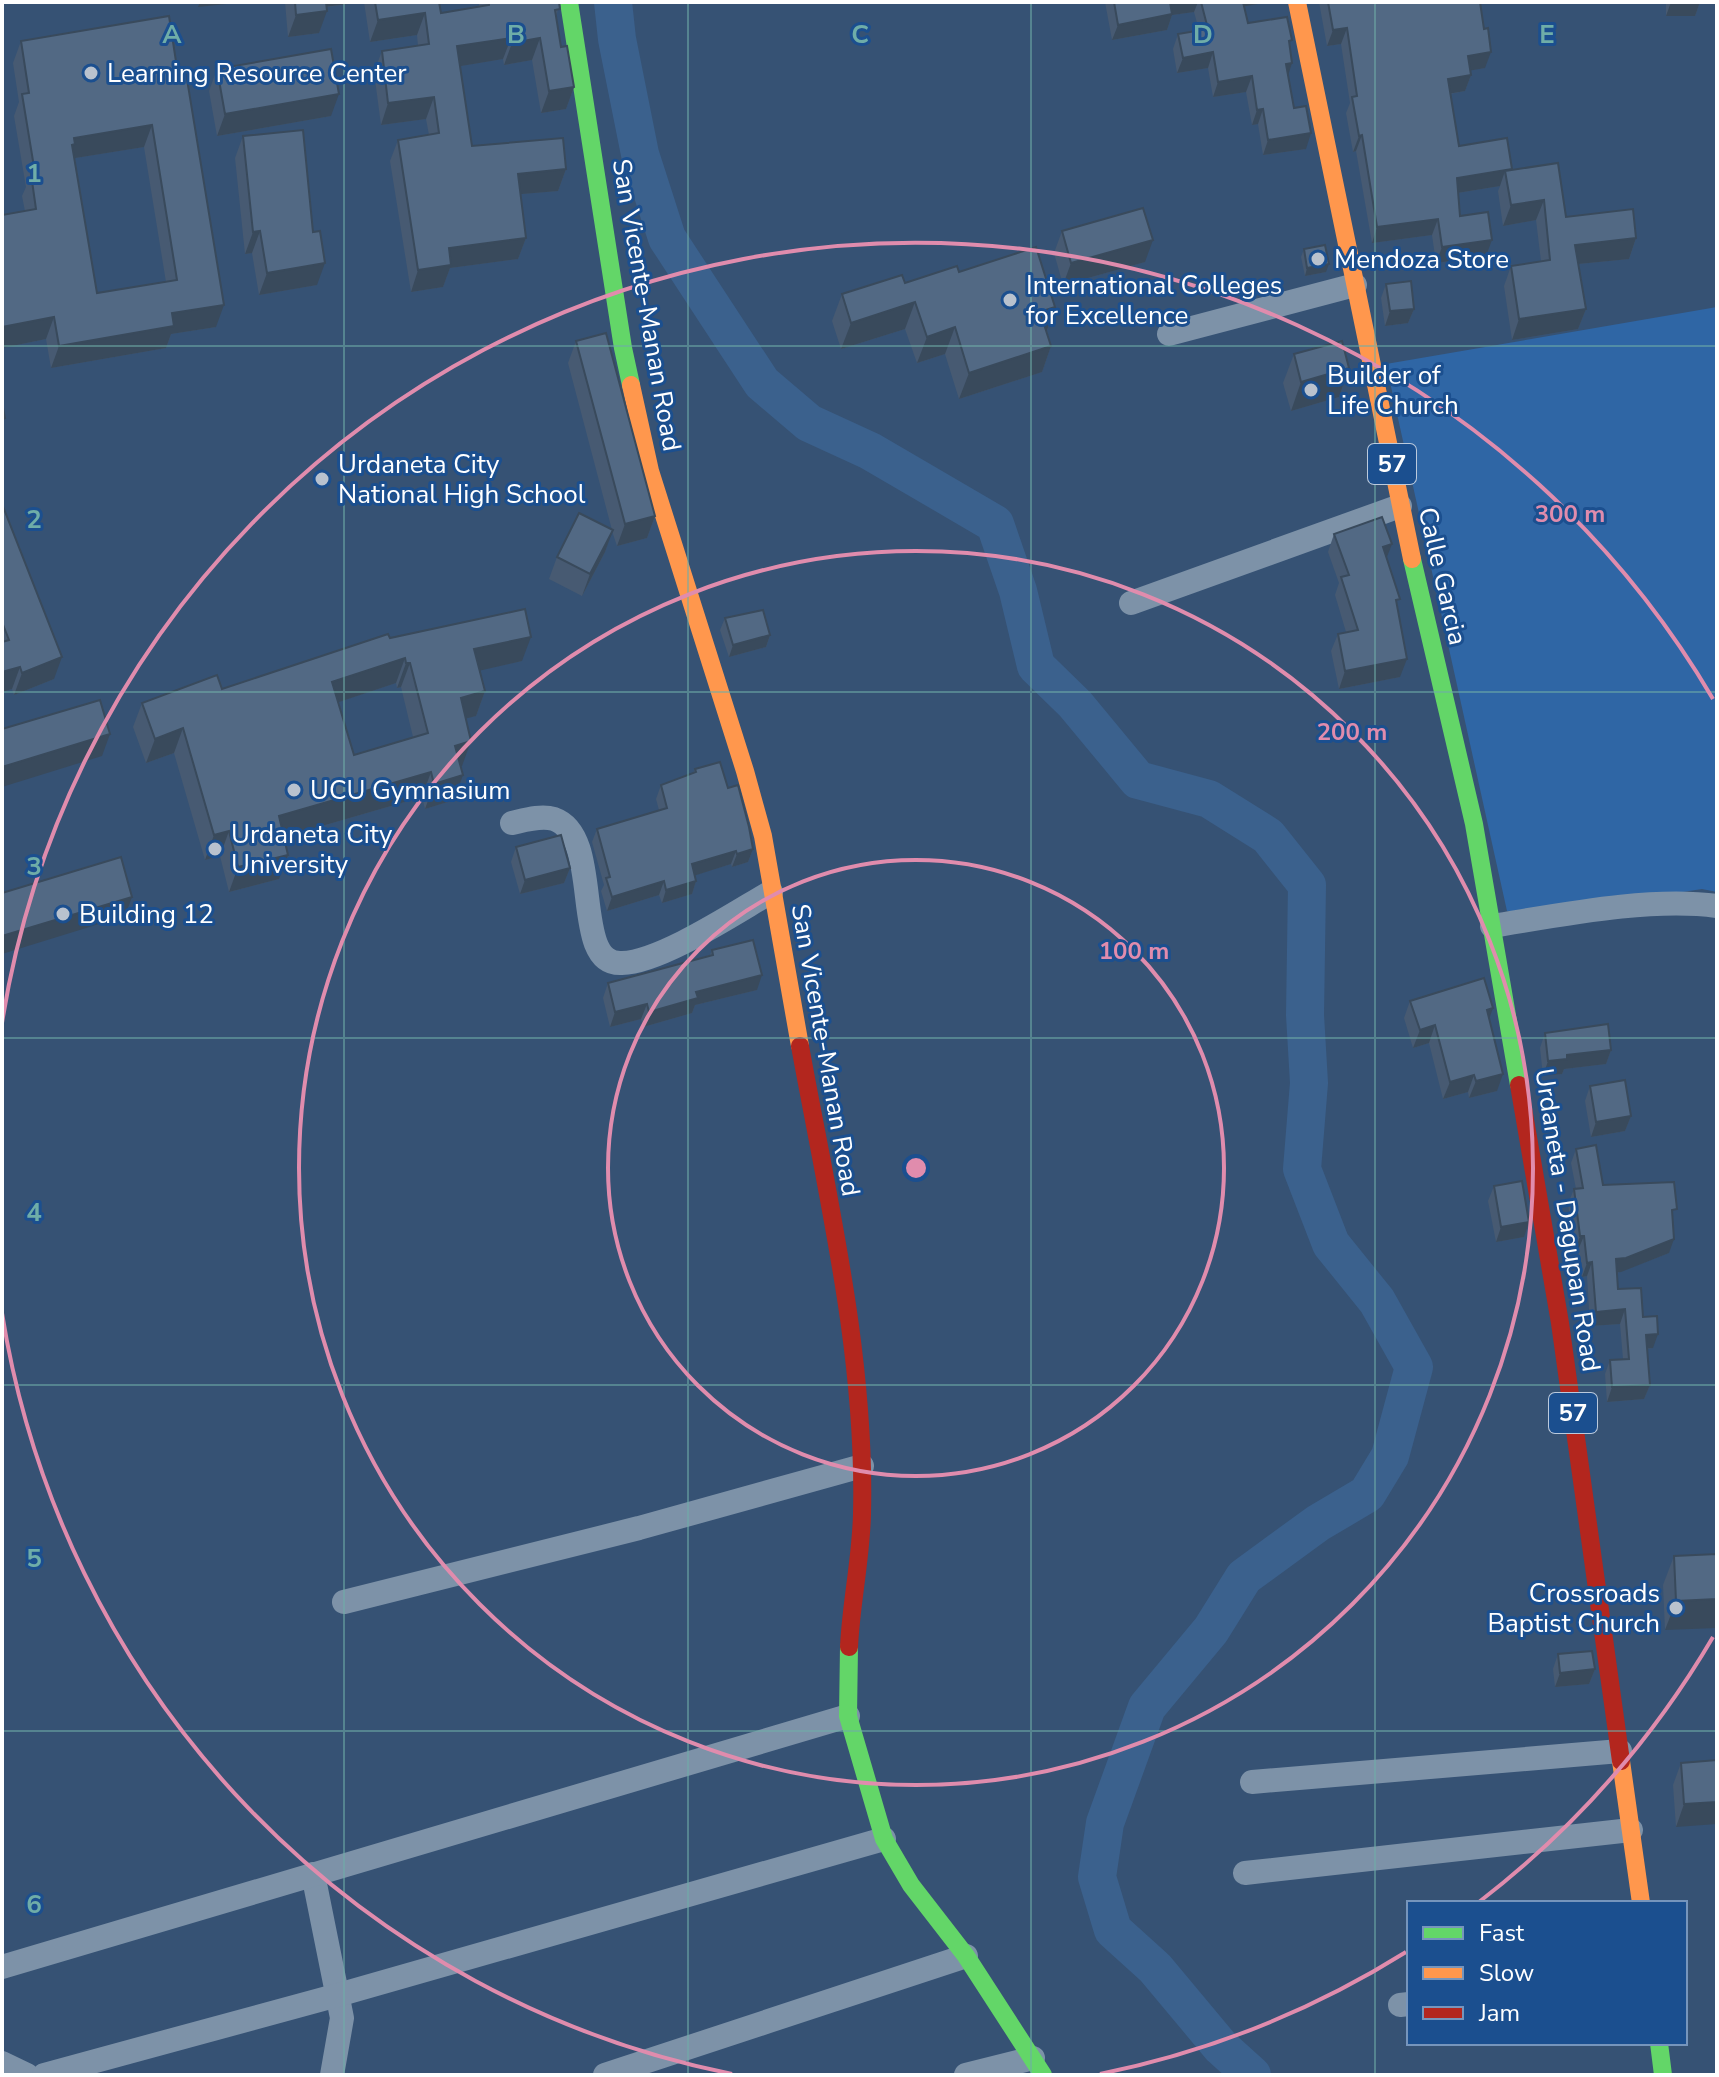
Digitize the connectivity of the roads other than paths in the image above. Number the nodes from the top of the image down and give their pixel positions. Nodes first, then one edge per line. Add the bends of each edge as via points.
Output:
1 (569, 2) edge
2 (1297, 2) edge
3 (1355, 285) junction
4 (1169, 334) dead end
5 (1400, 506) junction
6 (1131, 603) dead end
7 (512, 823) dead end
8 (771, 892) junction
9 (1717, 906) edge
10 (1492, 926) junction
11 (862, 1466) junction
12 (344, 1602) dead end
13 (848, 1716) junction
14 (1620, 1751) junction
15 (1252, 1782) dead end
16 (1631, 1830) junction
17 (884, 1839) junction
18 (1245, 1873) dead end
19 (313, 1874) junction
20 (1641, 1901) edge
21 (966, 1956) junction
22 (2, 1967) edge
23 (338, 1995) junction
24 (1659, 2045) edge
25 (2, 2063) edge
26 (1038, 2066) edge
27 (27, 2075) edge
28 (44, 2075) edge
29 (332, 2075) edge
30 (605, 2075) edge
31 (966, 2075) edge
32 (1663, 2075) edge

1 - 8 street, San Vicente-Manan Road via 623,348 650,471 745,771
2 - 3 street, Calle Garcia / 57
3 - 4 street
3 - 5 street, Calle Garcia / 57
5 - 6 street
5 - 10 street, Calle Garcia / 57 via 1474,824
7 - 8 street via 552,818 570,830 584,871 593,936 598,950 614,963 662,953
8 - 11 street, San Vicente-Manan Road via 841,1275
9 - 10 street via 1642,906
10 - 14 street, Urdaneta - Dagupan Road / 57 via 1560,1323
11 - 12 street
11 - 13 street, San Vicente-Manan Road
13 - 17 street, San Vicente-Manan Road
13 - 19 street
14 - 15 street
14 - 16 street, Urdaneta - Dagupan Road / 57
16 - 18 street
16 - 20 street, Urdaneta - Dagupan Road / 57
17 - 21 street, San Vicente-Manan Road via 911,1885
17 - 23 street
19 - 22 street
19 - 23 street
21 - 26 street, San Vicente-Manan Road
21 - 30 street
23 - 28 street
23 - 29 street via 341,2034
24 - 32 street
25 - 27 street
26 - 31 street

